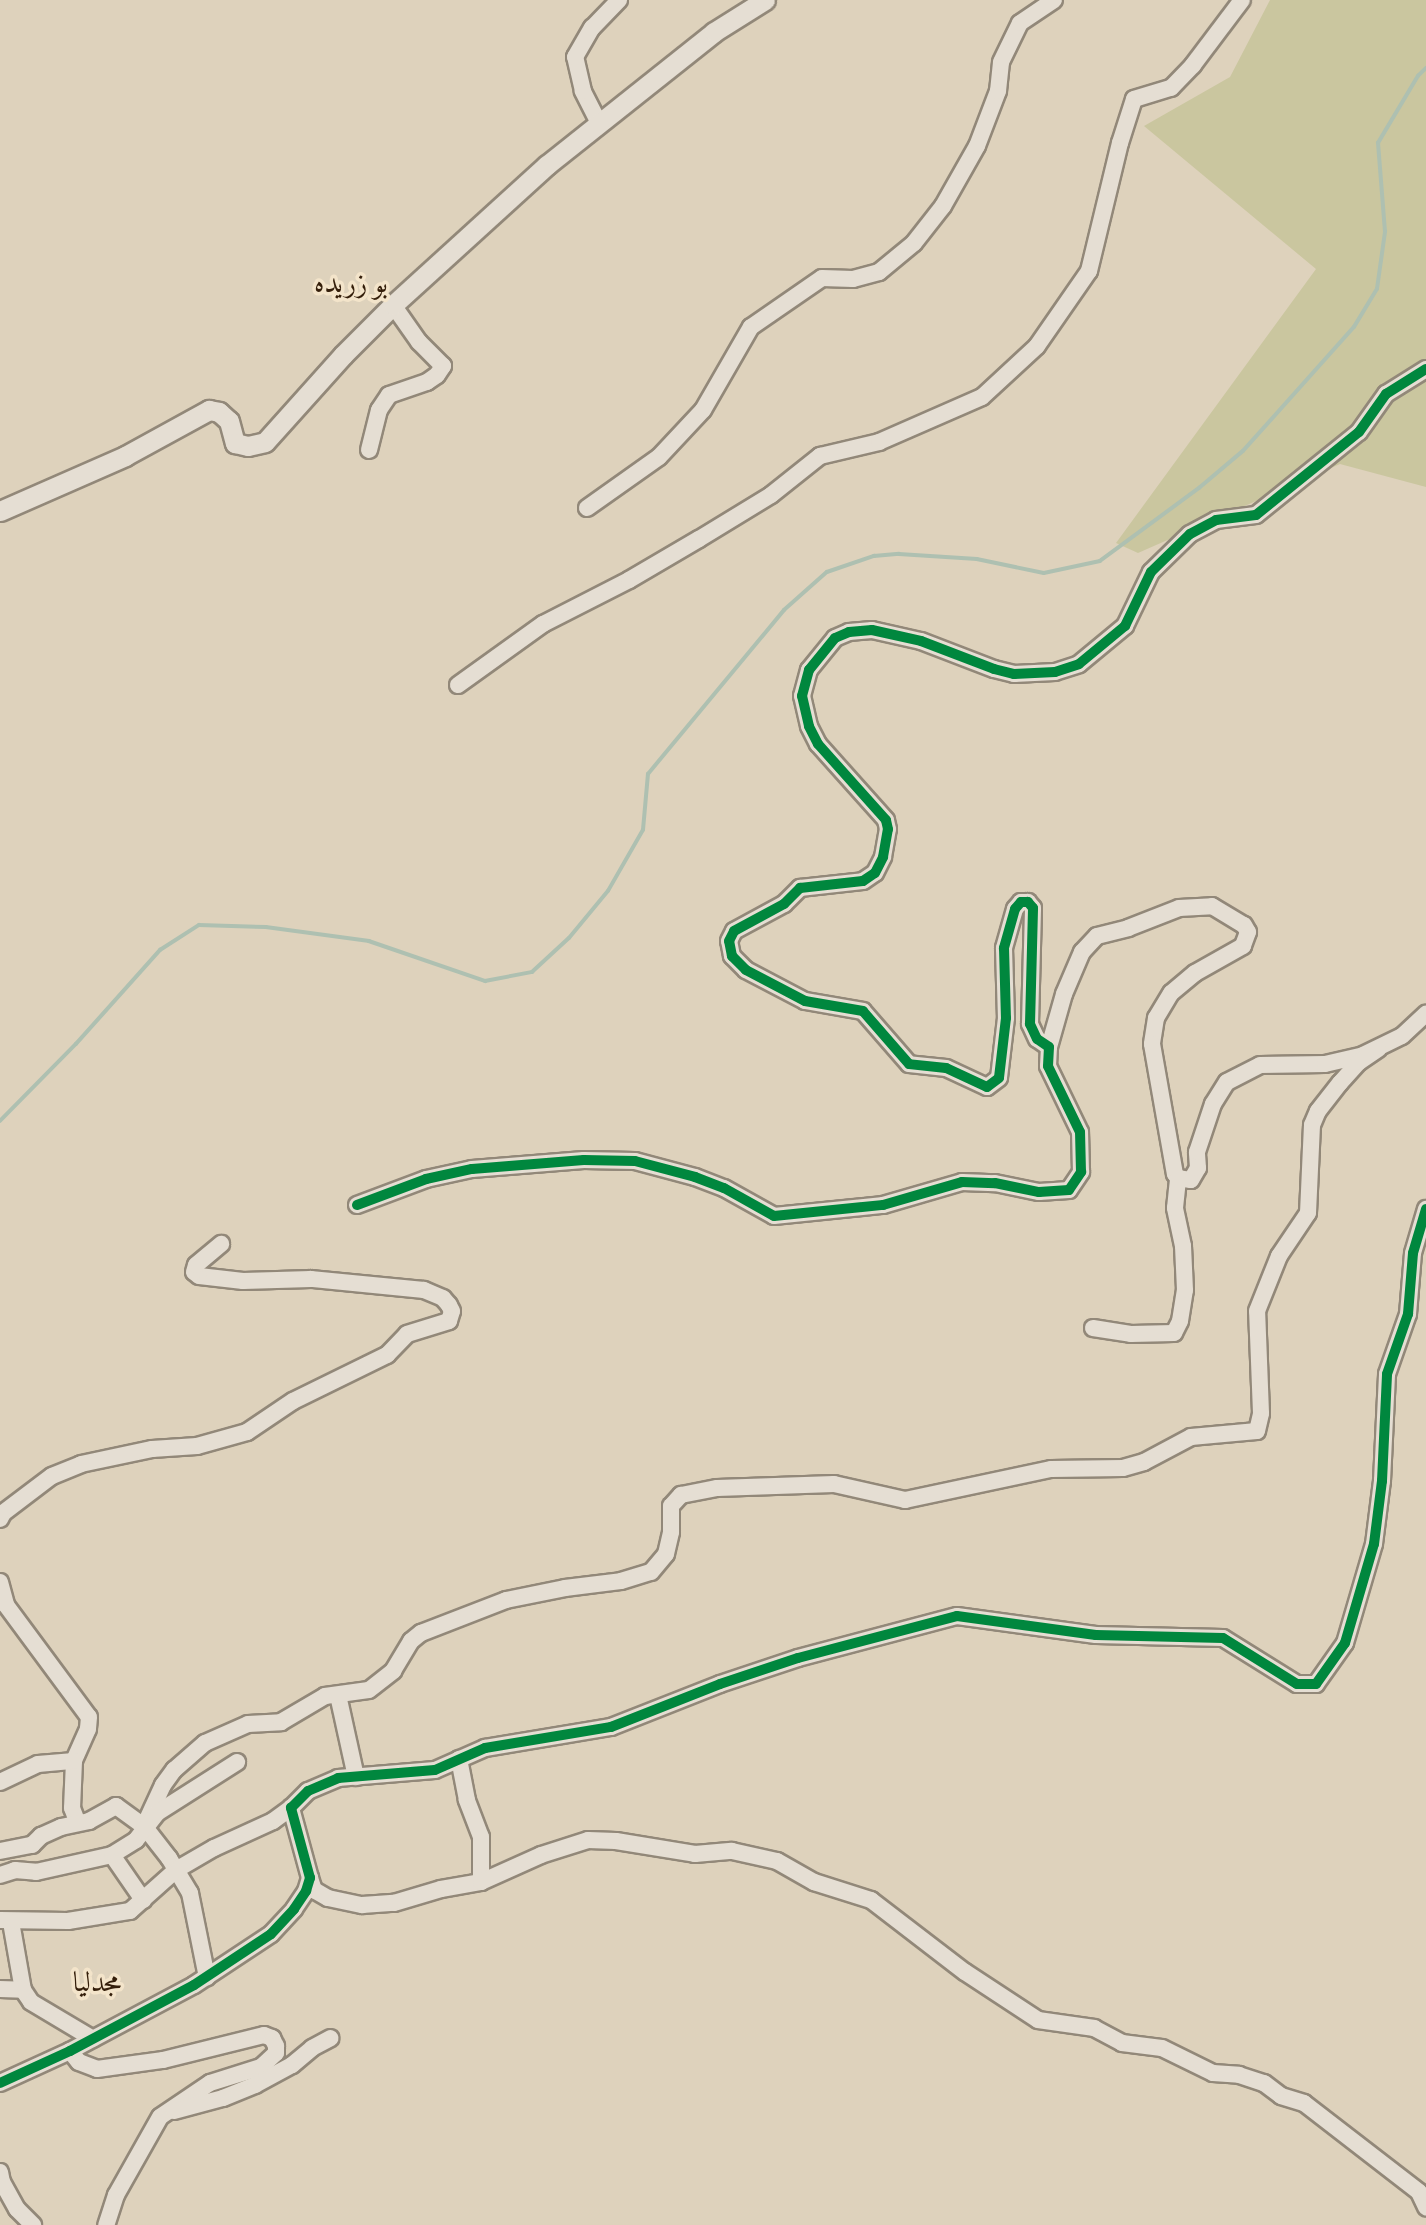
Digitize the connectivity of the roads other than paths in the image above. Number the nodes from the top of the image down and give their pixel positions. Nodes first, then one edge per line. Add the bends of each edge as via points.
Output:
1 (619, 0) edge
2 (765, 0) edge
3 (1054, 0) edge
4 (1242, 0) edge
5 (599, 123) junction
6 (393, 305) junction
7 (1426, 369) edge
8 (369, 450) dead end
9 (587, 508) dead end
10 (0, 511) edge
11 (458, 685) dead end
12 (1426, 1014) edge
13 (1049, 1047) junction
14 (1378, 1049) junction
15 (1178, 1178) junction
16 (357, 1205) dead end
17 (1426, 1209) edge
18 (221, 1244) dead end
19 (1093, 1328) dead end
20 (0, 1519) edge
21 (0, 1582) edge
22 (338, 1695) junction
23 (459, 1759) junction
24 (74, 1761) junction
25 (237, 1762) dead end
26 (356, 1777) junction
27 (0, 1782) edge
28 (290, 1808) junction
29 (77, 1821) junction
30 (144, 1826) junction
31 (0, 1851) edge
32 (112, 1855) junction
33 (176, 1870) junction
34 (0, 1875) edge
35 (310, 1878) junction
36 (481, 1882) junction
37 (143, 1900) junction
38 (6, 1921) edge
39 (207, 1977) junction
40 (0, 1989) edge
41 (23, 1990) junction
42 (331, 2038) dead end
43 (93, 2039) junction
44 (71, 2051) junction
45 (0, 2083) edge
46 (164, 2113) junction
47 (0, 2173) edge
48 (1426, 2207) edge
49 (33, 2225) edge
50 (106, 2225) edge

1 - 5 street via 592,28 575,57 583,92
2 - 5 street via 714,33
3 - 9 street via 1020,23 1001,62 998,91 977,146 943,206 914,243 878,272 853,279 822,278 751,327 704,410 659,457
4 - 11 street via 1171,88 1134,99 1089,271 1037,346 982,397 879,442 820,456 771,495 629,580 543,624
5 - 6 street via 547,164
6 - 8 street via 443,366 427,382 389,395 379,410
6 - 10 street via 265,442 235,443 229,421 209,410 125,456
7 - 13 street via 1386,394 1359,432 1256,515 1216,520 1190,534 1151,572 1125,626 1079,664 1055,673 1014,674 920,641 872,630 835,638 809,670 802,696 810,726 818,744 886,820 883,857 876,873 863,881 800,888 784,904 734,931 729,941 732,956 746,970 804,1001 863,1011 909,1064 946,1068 987,1087 999,1078 1006,1018 1004,948 1015,909 1028,902 1033,908 1030,1024 1037,1039
12 - 14 street via 1402,1036
13 - 15 street via 1064,993 1082,952 1097,936 1179,908 1212,905 1244,925 1248,932 1243,946 1195,973 1171,993 1156,1018 1152,1044
13 - 16 street via 1048,1066 1080,1132 1081,1172 1069,1190 1039,1192 962,1182 883,1205 774,1216 695,1177 635,1161 584,1160 472,1169 426,1179
14 - 15 street via 1325,1064 1260,1065 1227,1082 1209,1116 1195,1175 1191,1180
14 - 22 street via 1340,1083 1312,1125 1308,1213 1279,1256 1257,1311 1261,1413 1257,1431 1191,1437 1123,1468 1051,1469 905,1500 834,1484 717,1488 681,1495 671,1506 668,1548 651,1572 506,1600 464,1615 421,1633 393,1671 369,1690
15 - 19 street via 1175,1208 1185,1290 1174,1333 1131,1334
17 - 23 street via 1413,1253 1408,1314 1387,1374 1374,1544 1345,1643 1316,1684 1297,1684 1223,1638 1096,1635 957,1616 798,1658 611,1727 517,1740
18 - 20 street via 196,1265 198,1276 243,1281 311,1279 424,1290 449,1305 449,1321 407,1334 387,1354 293,1401 247,1432 197,1446 152,1449 81,1464 52,1476
21 - 24 street via 6,1605 89,1717
22 - 26 street
22 - 30 street via 325,1696 281,1722 248,1724 205,1743 174,1770
23 - 26 street via 435,1770
23 - 36 street via 481,1837
24 - 27 street via 38,1764
24 - 29 street via 72,1808
25 - 30 street
26 - 28 street via 323,1783
28 - 33 street
28 - 35 street
29 - 30 street via 89,1821 116,1806
29 - 31 street via 32,1844
30 - 32 street via 136,1839
30 - 33 street
32 - 34 street
32 - 37 street
33 - 37 street
33 - 39 street via 190,1894
35 - 36 street via 314,1890 328,1898 362,1905 394,1903
35 - 39 street via 294,1909 271,1934
36 - 48 street via 588,1840 695,1854 732,1851 777,1861 814,1882 871,1900 965,1972 1038,2020 1094,2028 1122,2043 1162,2048 1213,2073 1239,2075 1304,2103 1419,2192
37 - 38 street via 130,1911 106,1917
38 - 41 street
39 - 43 street
40 - 41 street
41 - 43 street via 48,2015
42 - 46 street via 256,2085
43 - 44 street
44 - 45 street
44 - 46 street via 79,2062 97,2069 163,2060 264,2035 272,2038 276,2053 261,2067 210,2083
46 - 50 street via 135,2157
47 - 49 street via 17,2209

